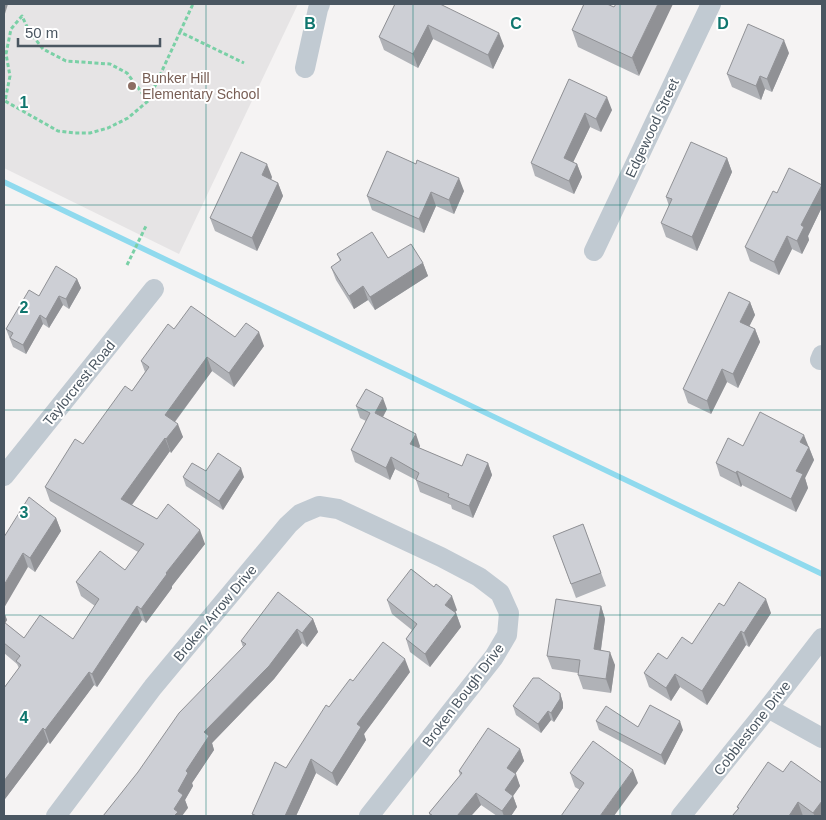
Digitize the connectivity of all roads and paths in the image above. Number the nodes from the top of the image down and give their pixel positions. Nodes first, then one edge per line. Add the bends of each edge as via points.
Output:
1 (193, 4) edge
2 (320, 4) edge
3 (711, 4) edge
4 (180, 32) junction
5 (244, 63) dead end
6 (305, 68) dead end
7 (148, 101) junction
8 (146, 226) dead end
9 (594, 251) dead end
10 (127, 265) dead end
11 (154, 289) dead end
12 (4, 476) edge
13 (418, 546) joint
14 (822, 638) edge
15 (768, 708) junction
16 (822, 738) edge
17 (56, 816) edge
18 (369, 816) edge
19 (681, 816) edge

1 - 4 path
2 - 6 street
3 - 9 street, Edgewood Street
4 - 5 path
4 - 7 path
7 - 7 path via 127,73 110,64 66,61 43,49 22,16 11,29 6,54 10,76 5,101 58,131 90,133 108,128 128,118
8 - 10 path
11 - 12 street, Taylorcrest Road
13 - 17 street, Broken Arrow Drive via 338,509 319,506 300,514 153,687
13 - 18 street, Broken Bough Drive via 479,577 500,593 509,613 507,635 494,657
14 - 15 street, Cobblestone Drive
15 - 16 street
15 - 19 street, Cobblestone Drive

